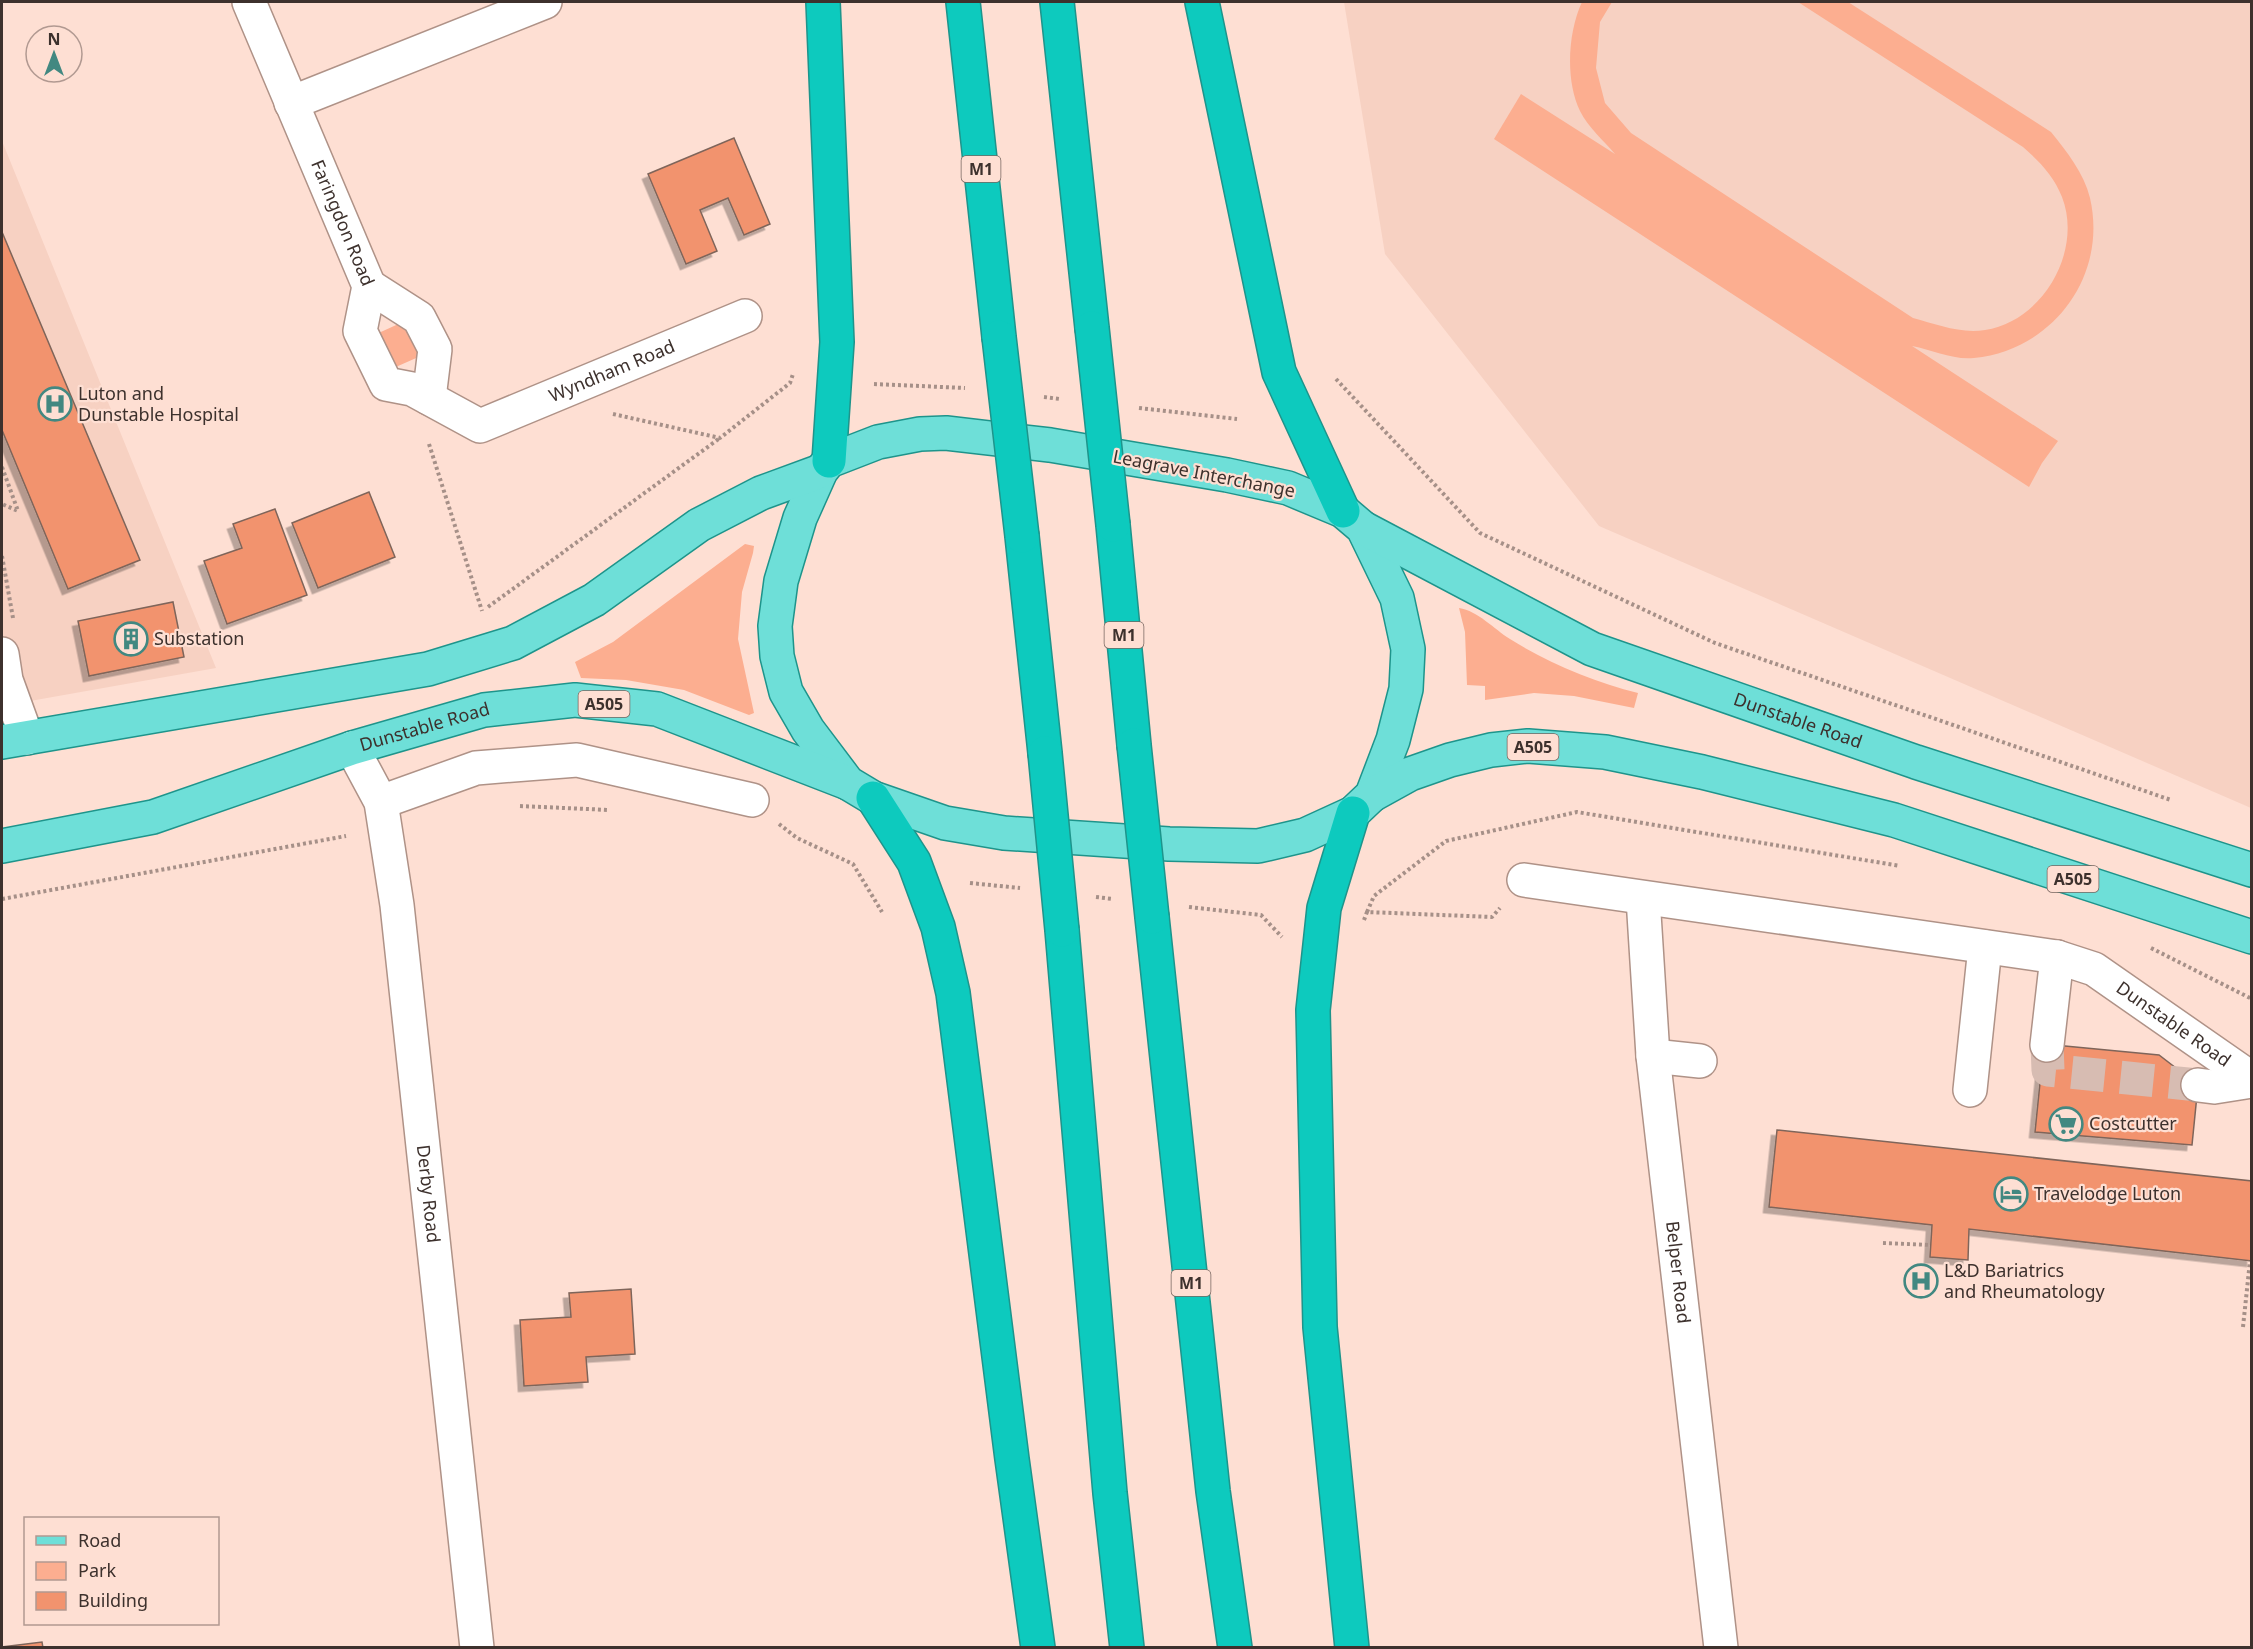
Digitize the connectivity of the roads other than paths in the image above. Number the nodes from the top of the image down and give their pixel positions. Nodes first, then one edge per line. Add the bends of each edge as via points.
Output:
1 (249, 2) edge
2 (545, 2) edge
3 (823, 2) edge
4 (963, 2) edge
5 (1057, 2) edge
6 (1202, 2) edge
7 (291, 103) junction
8 (369, 286) junction
9 (745, 316) dead end
10 (420, 393) junction
11 (480, 426) joint
12 (825, 466) junction
13 (1353, 520) junction
14 (2, 654) edge
15 (25, 738) edge
16 (352, 748) junction
17 (860, 791) junction
18 (752, 800) road end
19 (381, 802) junction
20 (1363, 804) junction
21 (2, 846) edge
22 (2251, 869) edge
23 (1524, 880) road end
24 (1643, 897) junction
25 (2252, 937) edge
26 (1985, 947) junction
27 (2057, 957) junction
28 (2047, 1045) tunnel mouth
29 (1653, 1056) junction
30 (1700, 1061) dead end
31 (2252, 1080) edge
32 (2198, 1084) tunnel mouth
33 (1970, 1090) dead end
34 (477, 1647) edge
35 (1038, 1647) edge
36 (1127, 1647) edge
37 (1235, 1647) edge
38 (1352, 1647) edge
39 (1721, 1647) edge

1 - 7 street, Faringdon Road
2 - 7 street
3 - 12 highway via 837,342
4 - 36 highway, M1, bridge via 1045,753
5 - 37 highway, M1, bridge via 1213,1491
6 - 13 highway via 1280,372
7 - 8 street, Faringdon Road
8 - 10 street, Faringdon Road via 360,331 386,384
8 - 10 street via 419,318 435,349
9 - 11 street, Wyndham Road
10 - 11 street, Faringdon Road
12 - 13 main road, Leagrave Interchange via 878,442 920,434 946,434 1050,445 1227,475 1288,488
12 - 15 main road via 699,525 594,600 513,643 428,669
12 - 17 main road via 800,518 781,581 775,626 777,656 786,692 808,730
13 - 20 main road via 1397,598 1408,649 1406,689 1393,740
13 - 22 main road, Dunstable Road via 1592,649 1916,762
14 - 15 street via 6,680
16 - 17 main road, Dunstable Road / A505 via 484,710 575,700 657,709
16 - 19 street, Derby Road
16 - 21 main road, Dunstable Road / A505 via 153,817
17 - 20 main road via 945,823 1004,833 1169,844 1258,846 1305,835
17 - 35 highway via 914,862 938,927 953,993
18 - 19 street via 577,760 476,768
19 - 34 street, Derby Road via 397,905
20 - 25 main road, A505 via 1410,774 1491,750 1528,746 1605,752 1894,820
20 - 38 highway via 1324,908 1313,1010 1320,1327
23 - 24 street, Dunstable Road
24 - 26 street, Dunstable Road
24 - 29 street, Belper Road
26 - 27 street, Dunstable Road
26 - 33 street
27 - 28 street
27 - 31 street, Dunstable Road via 2094,969
29 - 30 street
29 - 39 street, Belper Road
31 - 32 street via 2214,1087

